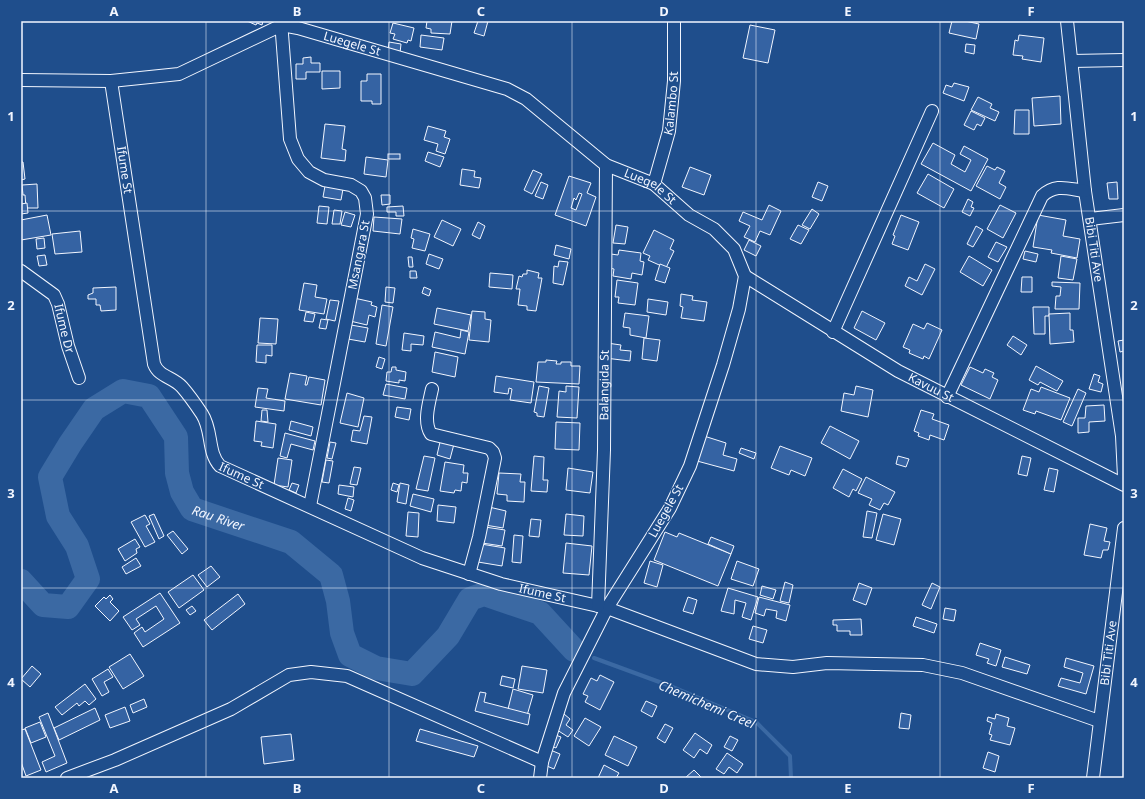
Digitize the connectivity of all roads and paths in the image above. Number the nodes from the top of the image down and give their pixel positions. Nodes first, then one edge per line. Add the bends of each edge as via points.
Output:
1 (674, 21) edge
2 (1067, 21) edge
3 (282, 23) edge
4 (1124, 60) edge
5 (1072, 61) junction
6 (21, 80) edge
7 (111, 81) junction
8 (932, 111) dead end
9 (606, 166) junction
10 (654, 184) junction
11 (1085, 191) junction
12 (1124, 215) edge
13 (1090, 219) junction
14 (21, 271) edge
15 (745, 276) junction
16 (834, 332) junction
17 (79, 378) dead end
18 (432, 389) dead end
19 (947, 397) junction
20 (1124, 477) edge
21 (1124, 485) edge
22 (310, 506) junction
23 (1124, 528) edge
24 (469, 574) junction
25 (602, 607) junction
26 (1100, 721) junction
27 (542, 762) junction
28 (67, 778) edge
29 (540, 778) edge
30 (1093, 778) edge

1 - 10 street, Kalambo St via 674,81 669,131
2 - 5 street, Bibi Titi Ave
3 - 7 street via 179,74
3 - 9 street, Luegele St via 507,89 526,99
3 - 22 street, Msangara St via 290,139 298,159 309,172 324,180 351,185 361,191 365,198 367,214
4 - 5 street
5 - 11 street, Bibi Titi Ave
6 - 7 street
7 - 22 street, Ifume St via 149,344 156,370 182,386 202,415 207,424 212,452 220,466
8 - 16 street
9 - 10 street, Luegele St
9 - 25 street, Balangida St
10 - 15 street, Luegele St via 689,215 714,229 734,249
11 - 13 street, Bibi Titi Ave
11 - 19 street via 1058,188 1050,189 1042,196
12 - 13 street
13 - 20 street, Bibi Titi Ave via 1122,436
14 - 17 street, Ifume Dr via 54,295
15 - 16 street, Kavuu St
15 - 25 street, Luegele St via 739,309 723,365 690,466 670,508
16 - 19 street, Kavuu St
18 - 24 street via 428,422 431,434 489,448 495,458
19 - 21 street, Kavuu St
22 - 24 street, Ifume St via 422,558
23 - 26 street, Bibi Titi Ave
24 - 25 street, Ifume St
25 - 26 street, Ifume St via 756,664 793,667 827,663 923,665 962,673
25 - 27 street, Luegele St via 564,694
26 - 30 street, Bibi Titi Ave
27 - 28 street via 347,676 311,672 289,675 231,709
27 - 29 street, Luegele St

